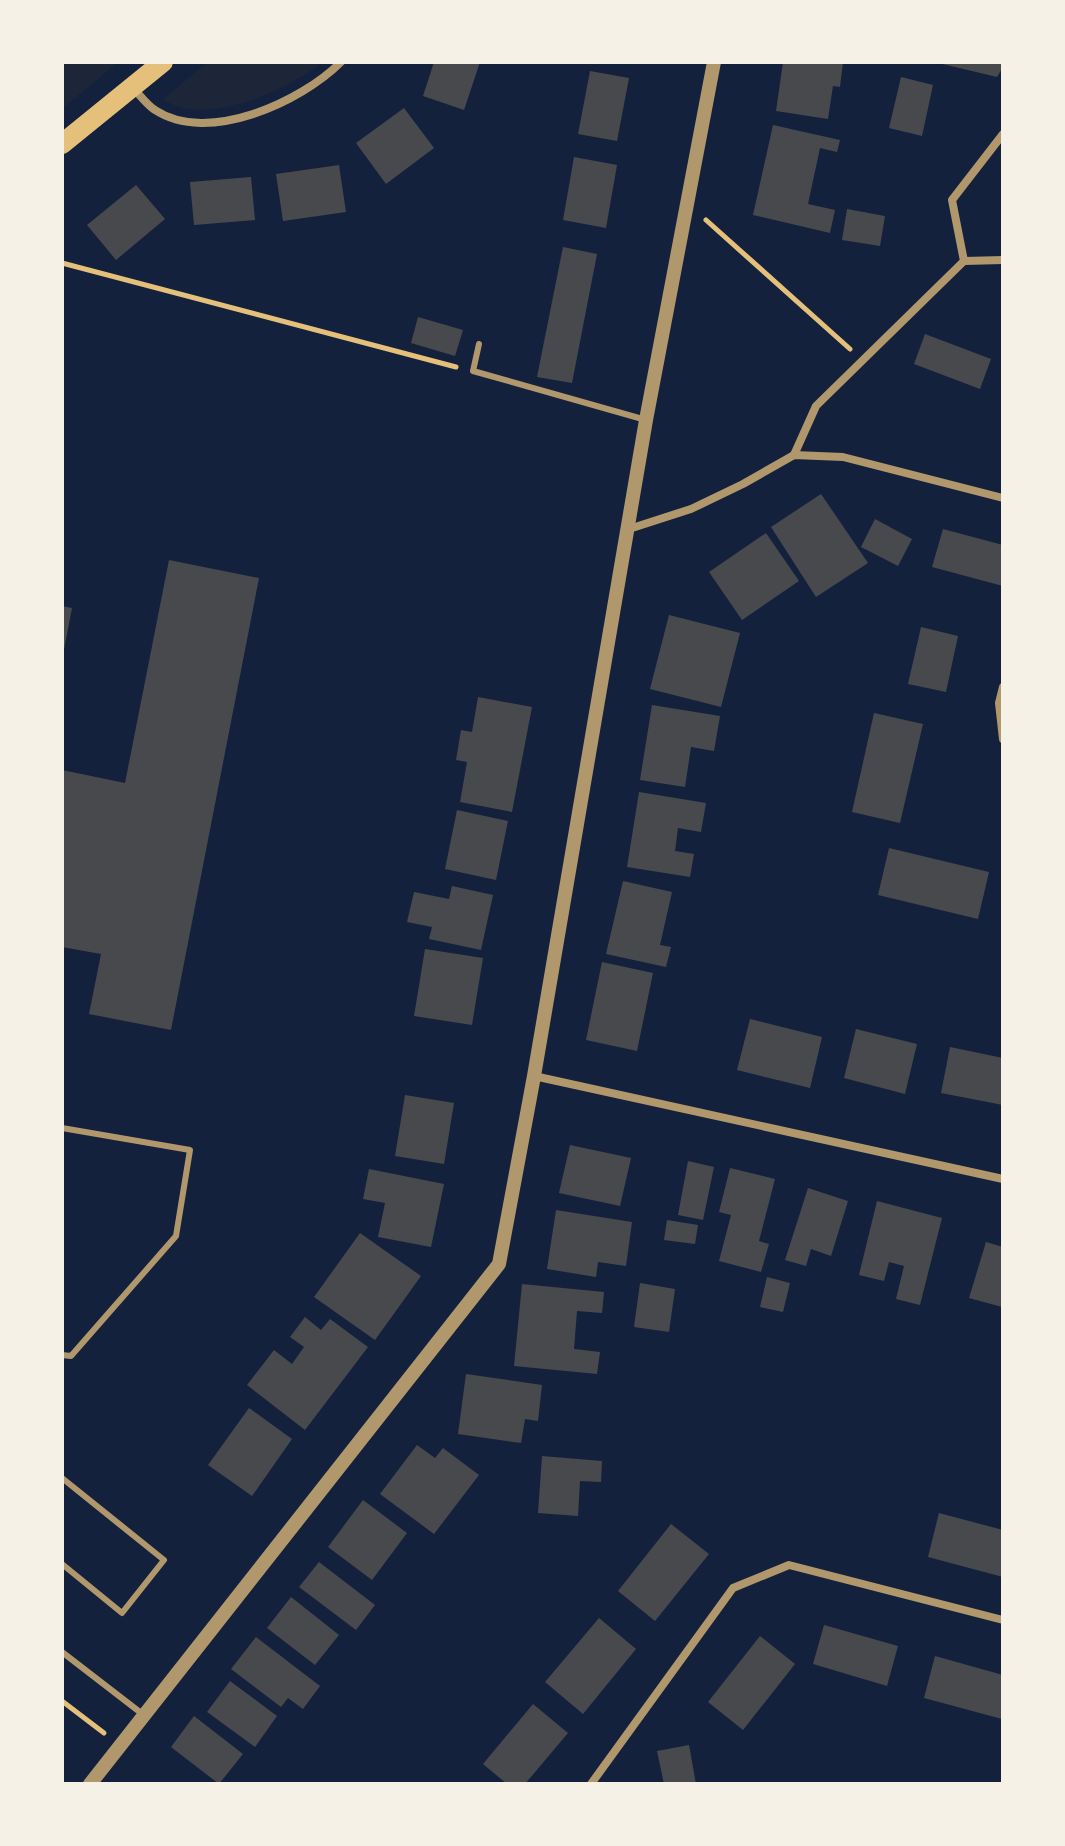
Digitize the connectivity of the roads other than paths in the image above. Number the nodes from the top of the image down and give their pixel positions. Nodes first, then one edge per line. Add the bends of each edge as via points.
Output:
1 (163, 62) edge
2 (341, 62) edge
3 (714, 62) edge
4 (133, 88) junction
5 (1003, 134) edge
6 (62, 144) edge
7 (1003, 260) edge
8 (964, 261) junction
9 (479, 344) dead end
10 (646, 420) junction
11 (794, 455) junction
12 (1003, 498) edge
13 (629, 529) junction
14 (1003, 687) edge
15 (1003, 739) edge
16 (534, 1076) junction
17 (62, 1128) edge
18 (1003, 1179) edge
19 (62, 1355) edge
20 (62, 1478) edge
21 (62, 1564) edge
22 (1003, 1620) edge
23 (62, 1652) edge
24 (145, 1716) junction
25 (90, 1784) edge
26 (591, 1784) edge

1 - 4 main road
2 - 4 street via 297,95 214,123 171,118 154,110
3 - 10 street
4 - 6 main road
5 - 8 street via 952,200
7 - 8 street
8 - 11 street via 816,406
9 - 10 lane via 473,371
10 - 13 street
11 - 12 street via 843,457
11 - 13 street via 691,509
13 - 16 street
14 - 15 street
16 - 18 street
16 - 24 street via 499,1264
17 - 19 lane via 190,1150 176,1236 71,1356
20 - 21 lane via 164,1560 122,1613
22 - 26 street via 789,1565 733,1588
23 - 24 lane
24 - 25 street

